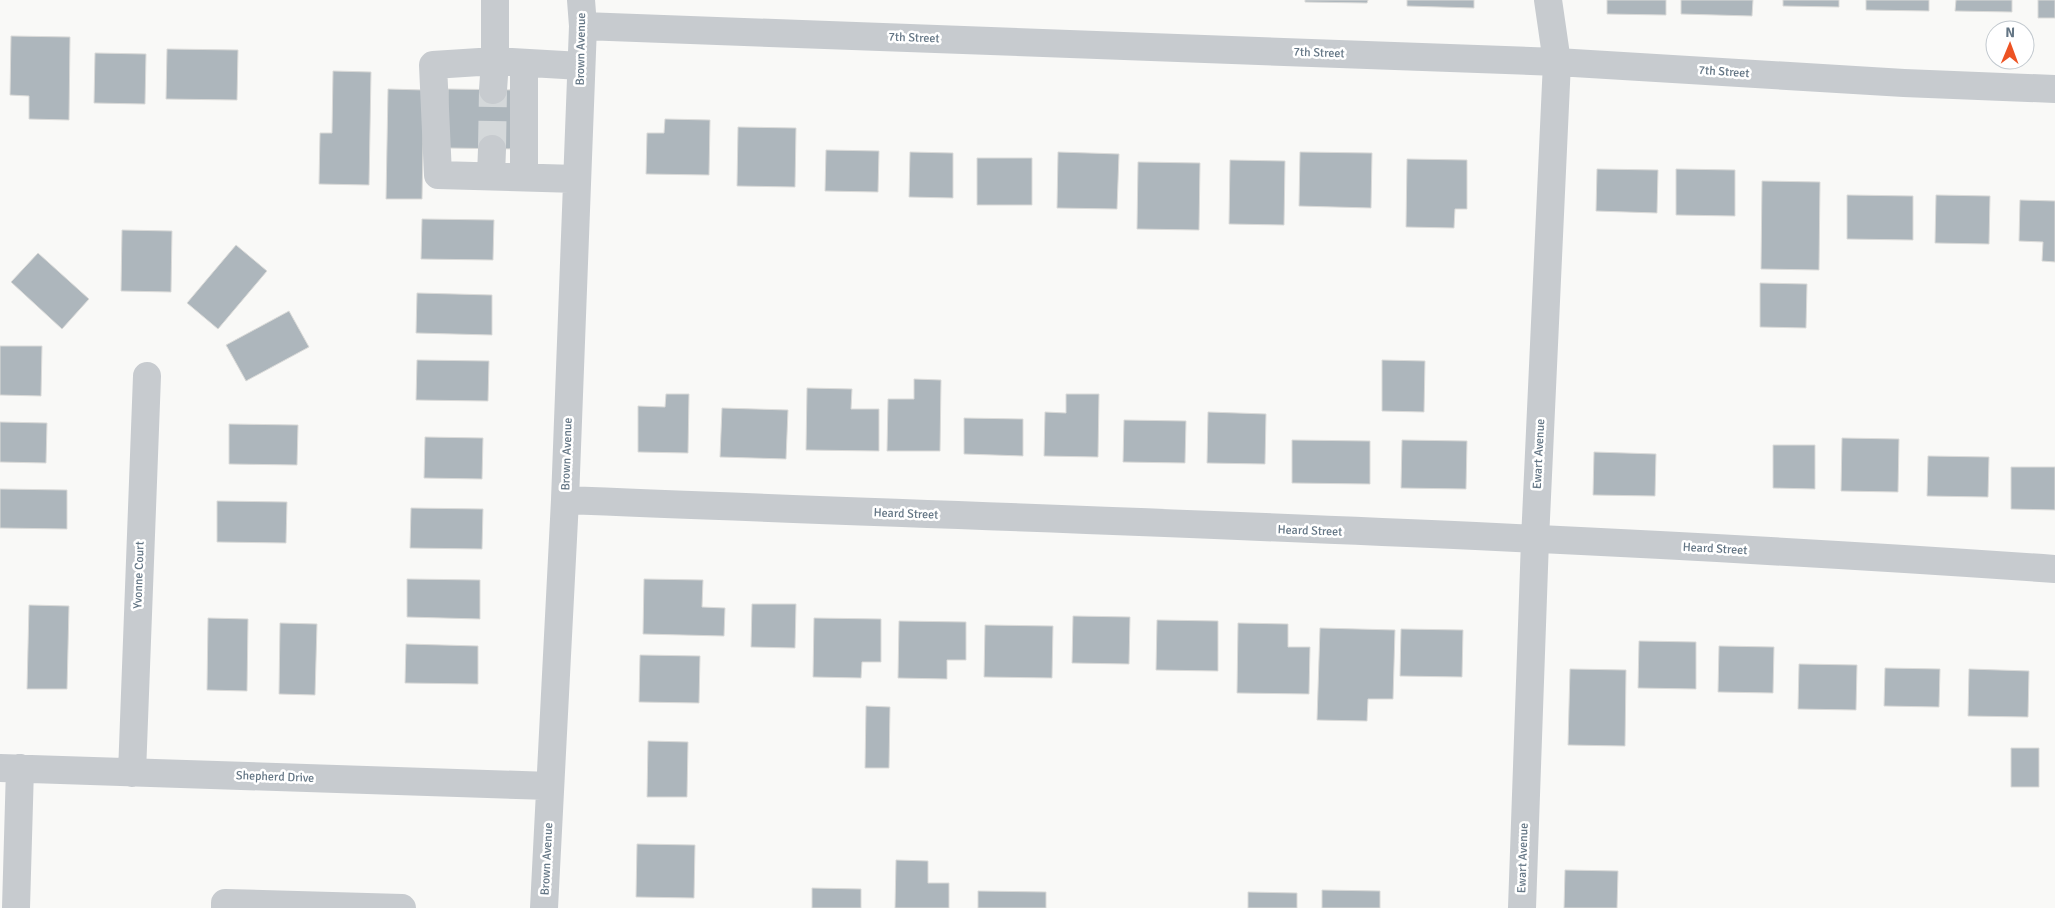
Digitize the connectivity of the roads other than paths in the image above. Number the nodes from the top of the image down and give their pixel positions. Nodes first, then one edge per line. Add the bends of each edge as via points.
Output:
1 (495, 0) edge
2 (1548, 0) edge
3 (582, 13) edge
4 (495, 61) junction
5 (1557, 62) junction
6 (524, 63) junction
7 (581, 66) junction
8 (2055, 89) edge
9 (493, 90) tunnel mouth
10 (492, 148) tunnel mouth
11 (491, 176) junction
12 (524, 177) junction
13 (577, 179) junction
14 (146, 376) dead end
15 (565, 500) junction
16 (1535, 540) junction
17 (2055, 569) edge
18 (10, 768) edge
19 (132, 773) junction
20 (550, 786) junction
21 (16, 908) edge
22 (225, 908) edge
23 (402, 908) edge
24 (544, 908) edge
25 (1522, 908) edge

1 - 4 street
2 - 5 street, Ewart Avenue
3 - 5 street, 7th Street
3 - 7 street, Brown Avenue
4 - 6 street
4 - 9 street
4 - 11 street via 433,65 438,175
5 - 8 street, 7th Street
5 - 16 street, Ewart Avenue
6 - 7 street
6 - 12 street
7 - 13 street, Brown Avenue
10 - 11 street
11 - 12 street
12 - 13 street
13 - 15 street, Brown Avenue
14 - 19 street, Yvonne Court
15 - 16 street, Heard Street
15 - 20 street, Brown Avenue
16 - 17 street, Heard Street
16 - 25 street, Ewart Avenue
18 - 19 street, Shepherd Drive
18 - 21 street
19 - 20 street, Shepherd Drive
20 - 24 street, Brown Avenue
22 - 23 street via 225,903

